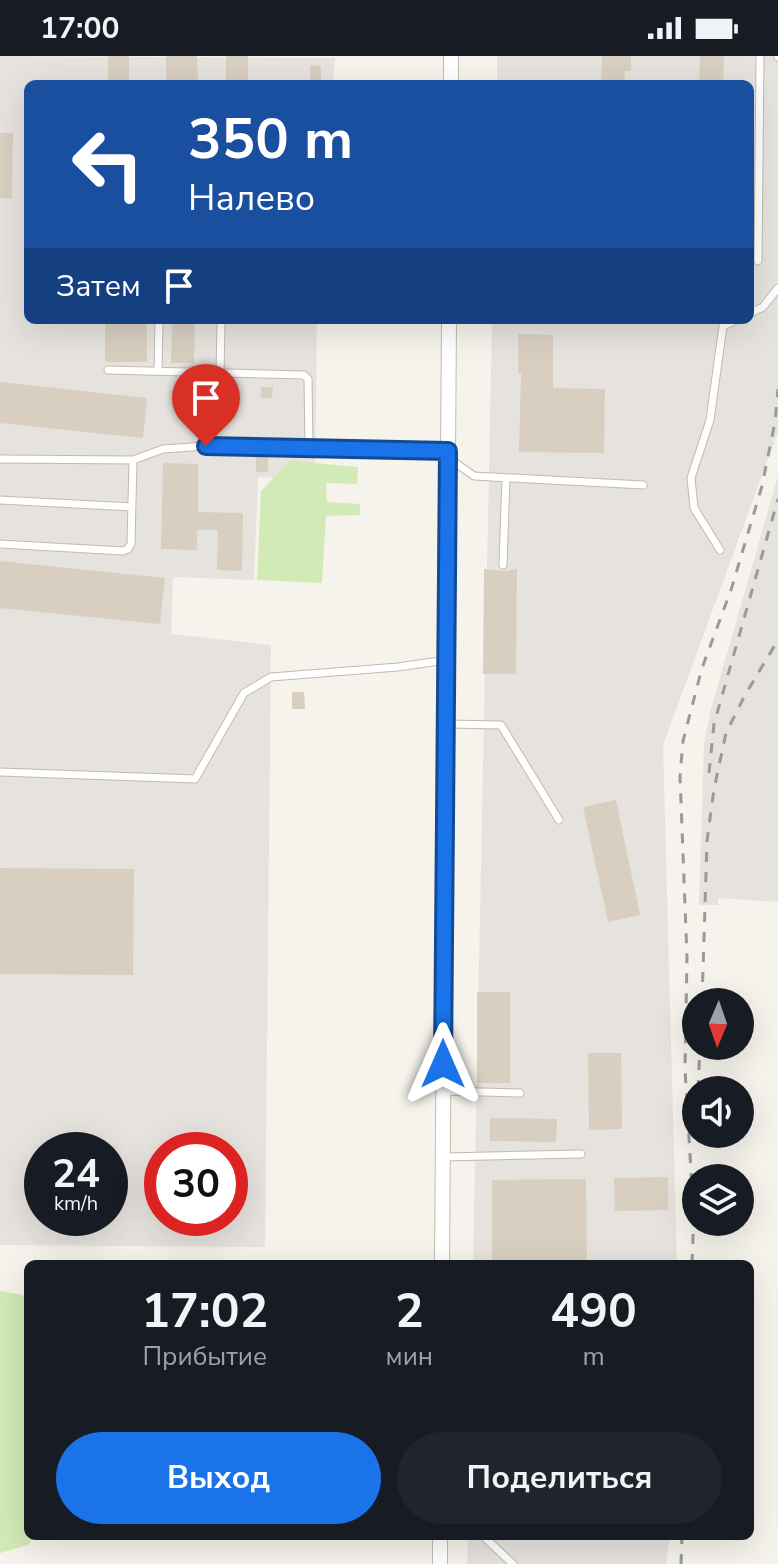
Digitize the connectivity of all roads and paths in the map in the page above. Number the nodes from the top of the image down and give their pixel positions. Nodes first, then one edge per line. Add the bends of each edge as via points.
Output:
1 (451, 56) edge
2 (760, 56) edge
3 (451, 80) edge
4 (754, 198) edge
5 (759, 198) junction
6 (758, 261) dead end
7 (778, 288) edge
8 (754, 311) edge
9 (159, 324) edge
10 (221, 324) edge
11 (449, 324) edge
12 (727, 324) edge
13 (108, 370) dead end
14 (158, 371) junction
15 (220, 373) junction
16 (309, 448) junction
17 (448, 454) junction
18 (0, 459) edge
19 (133, 460) junction
20 (506, 478) junction
21 (643, 485) dead end
22 (0, 500) edge
23 (132, 507) junction
24 (0, 544) edge
25 (720, 550) dead end
26 (503, 565) dead end
27 (446, 660) junction
28 (446, 724) junction
29 (0, 772) edge
30 (559, 820) dead end
31 (443, 1091) junction
32 (520, 1093) dead end
33 (581, 1154) dead end
34 (443, 1157) junction
35 (442, 1260) edge
36 (440, 1540) edge
37 (487, 1540) edge
38 (440, 1564) edge
39 (513, 1564) edge

1 - 3 street
2 - 5 lane
4 - 5 lane
5 - 6 lane
7 - 8 lane
9 - 14 lane
10 - 15 lane
11 - 17 street
12 - 25 lane via 710,420 691,478 694,508
13 - 14 lane
14 - 15 lane
15 - 16 lane via 307,376
16 - 17 lane
16 - 19 lane via 177,448
17 - 20 lane via 474,476
17 - 27 street
18 - 19 lane
19 - 23 lane
20 - 21 lane
20 - 26 lane
22 - 23 lane
23 - 24 lane via 131,544 123,551
27 - 28 street
27 - 29 lane via 271,677 244,693 195,779
28 - 30 lane via 501,725
28 - 31 street
31 - 32 lane
31 - 34 street
33 - 34 lane
34 - 35 street
36 - 38 street
37 - 39 lane

